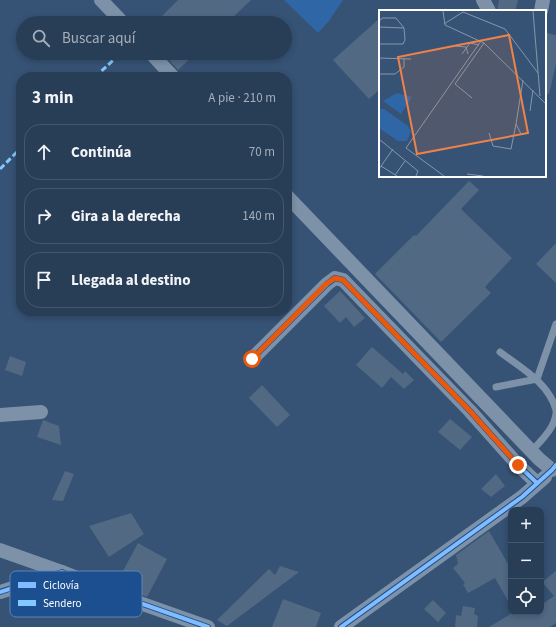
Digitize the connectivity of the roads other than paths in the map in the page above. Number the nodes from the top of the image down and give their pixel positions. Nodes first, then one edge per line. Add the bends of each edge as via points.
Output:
1 (101, 0) edge
2 (483, 0) edge
3 (543, 0) edge
4 (488, 10) edge
5 (541, 10) edge
6 (116, 16) edge
7 (157, 60) edge
8 (168, 72) edge
9 (292, 201) edge
10 (556, 324) edge
11 (500, 352) dead end
12 (252, 359) dead end
13 (537, 379) junction
14 (496, 386) dead end
15 (41, 412) dead end
16 (556, 412) edge
17 (0, 415) edge
18 (532, 451) junction
19 (554, 468) edge
20 (538, 483) junction
21 (0, 550) edge
22 (59, 571) edge
23 (10, 589) edge
24 (0, 592) edge
25 (142, 604) edge
26 (208, 627) edge
27 (341, 627) edge

1 - 6 street
2 - 4 street
3 - 5 street
7 - 8 street
9 - 18 street
10 - 13 lane
11 - 13 lane
12 - 20 street via 326,284 335,278 343,280
13 - 14 lane
13 - 16 lane via 550,396
15 - 17 street
16 - 18 lane via 552,426
18 - 19 street
19 - 20 street
20 - 27 street
21 - 22 street
23 - 24 street
25 - 26 street

